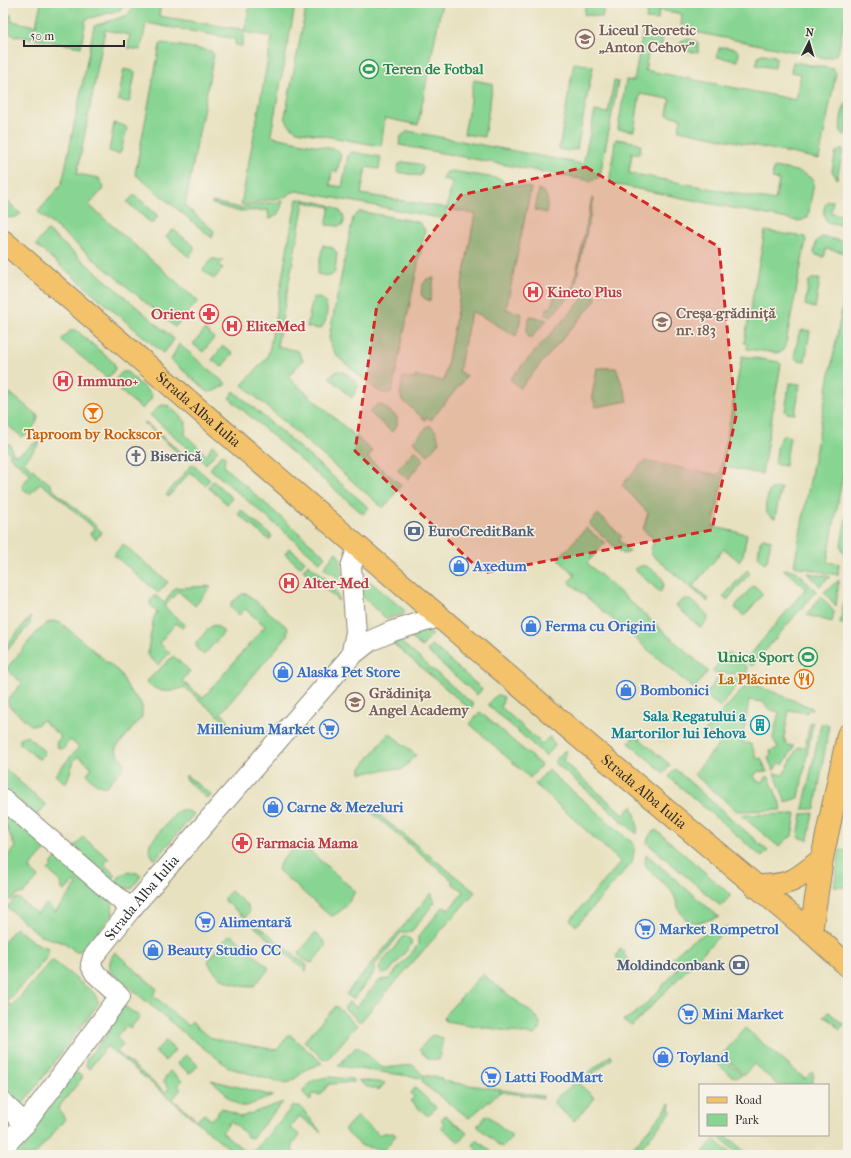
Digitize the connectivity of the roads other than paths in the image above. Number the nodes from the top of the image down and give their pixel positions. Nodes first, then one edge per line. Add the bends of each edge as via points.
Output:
1 (3, 241) edge
2 (358, 547) junction
3 (439, 617) junction
4 (351, 656) junction
5 (848, 735) edge
6 (3, 799) edge
7 (822, 859) junction
8 (755, 886) junction
9 (131, 909) junction
10 (811, 932) junction
11 (848, 966) edge
12 (3, 1102) edge
13 (25, 1124) junction
14 (3, 1147) edge

1 - 2 main road, Strada Alba Iulia
2 - 3 main road, Strada Alba Iulia
2 - 4 street, Strada Alba Iulia via 351,567 356,632
3 - 4 street, Strada Alba Iulia via 370,641
3 - 8 main road, Strada Alba Iulia
4 - 9 street, Strada Alba Iulia
5 - 7 main road
6 - 9 street
7 - 8 main road via 802,876 790,882 776,886
7 - 10 main road
8 - 10 main road, Strada Alba Iulia
9 - 13 street, Strada Alba Iulia via 92,957 91,965 95,973 120,996
10 - 11 main road, Strada Alba Iulia
12 - 13 street
13 - 14 street, Strada Alba Iulia

